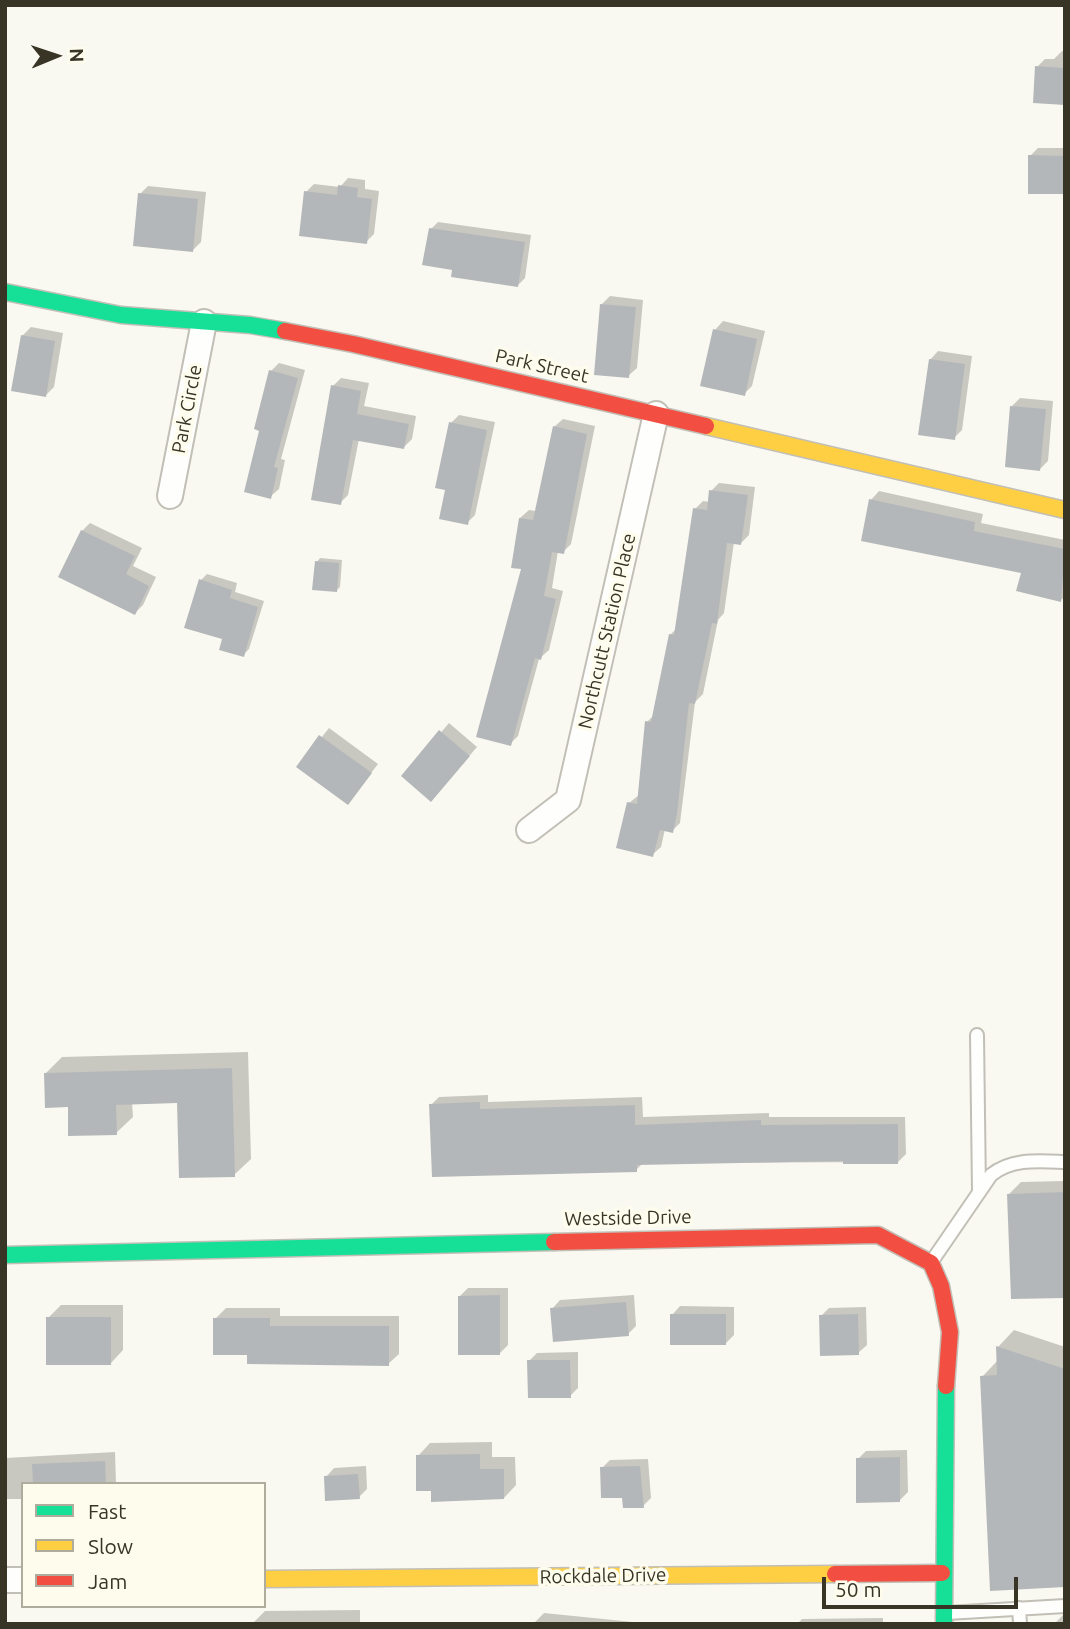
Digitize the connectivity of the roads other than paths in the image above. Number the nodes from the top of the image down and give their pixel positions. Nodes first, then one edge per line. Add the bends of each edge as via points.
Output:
1 (5, 292) edge
2 (204, 322) junction
3 (656, 414) junction
4 (170, 496) dead end
5 (1063, 501) edge
6 (529, 830) dead end
7 (977, 1035) dead end
8 (1065, 1162) edge
9 (979, 1192) junction
10 (5, 1255) edge
11 (930, 1263) junction
12 (942, 1573) junction
13 (266, 1579) edge
14 (1065, 1606) edge
15 (1019, 1608) junction
16 (943, 1618) edge
17 (1020, 1624) edge

1 - 2 street, Park Street via 121,315
2 - 3 street, Park Street via 250,325 353,344
2 - 4 street, Park Circle
3 - 5 street, Park Street
3 - 6 street, Northcutt Station Place via 568,800
7 - 9 lane
8 - 9 lane via 1004,1165
9 - 11 lane
10 - 11 street, Westside Drive via 878,1235
11 - 12 street via 941,1286 950,1332
12 - 13 street, Rockdale Drive
12 - 16 street
14 - 15 lane
15 - 16 lane
15 - 17 lane

